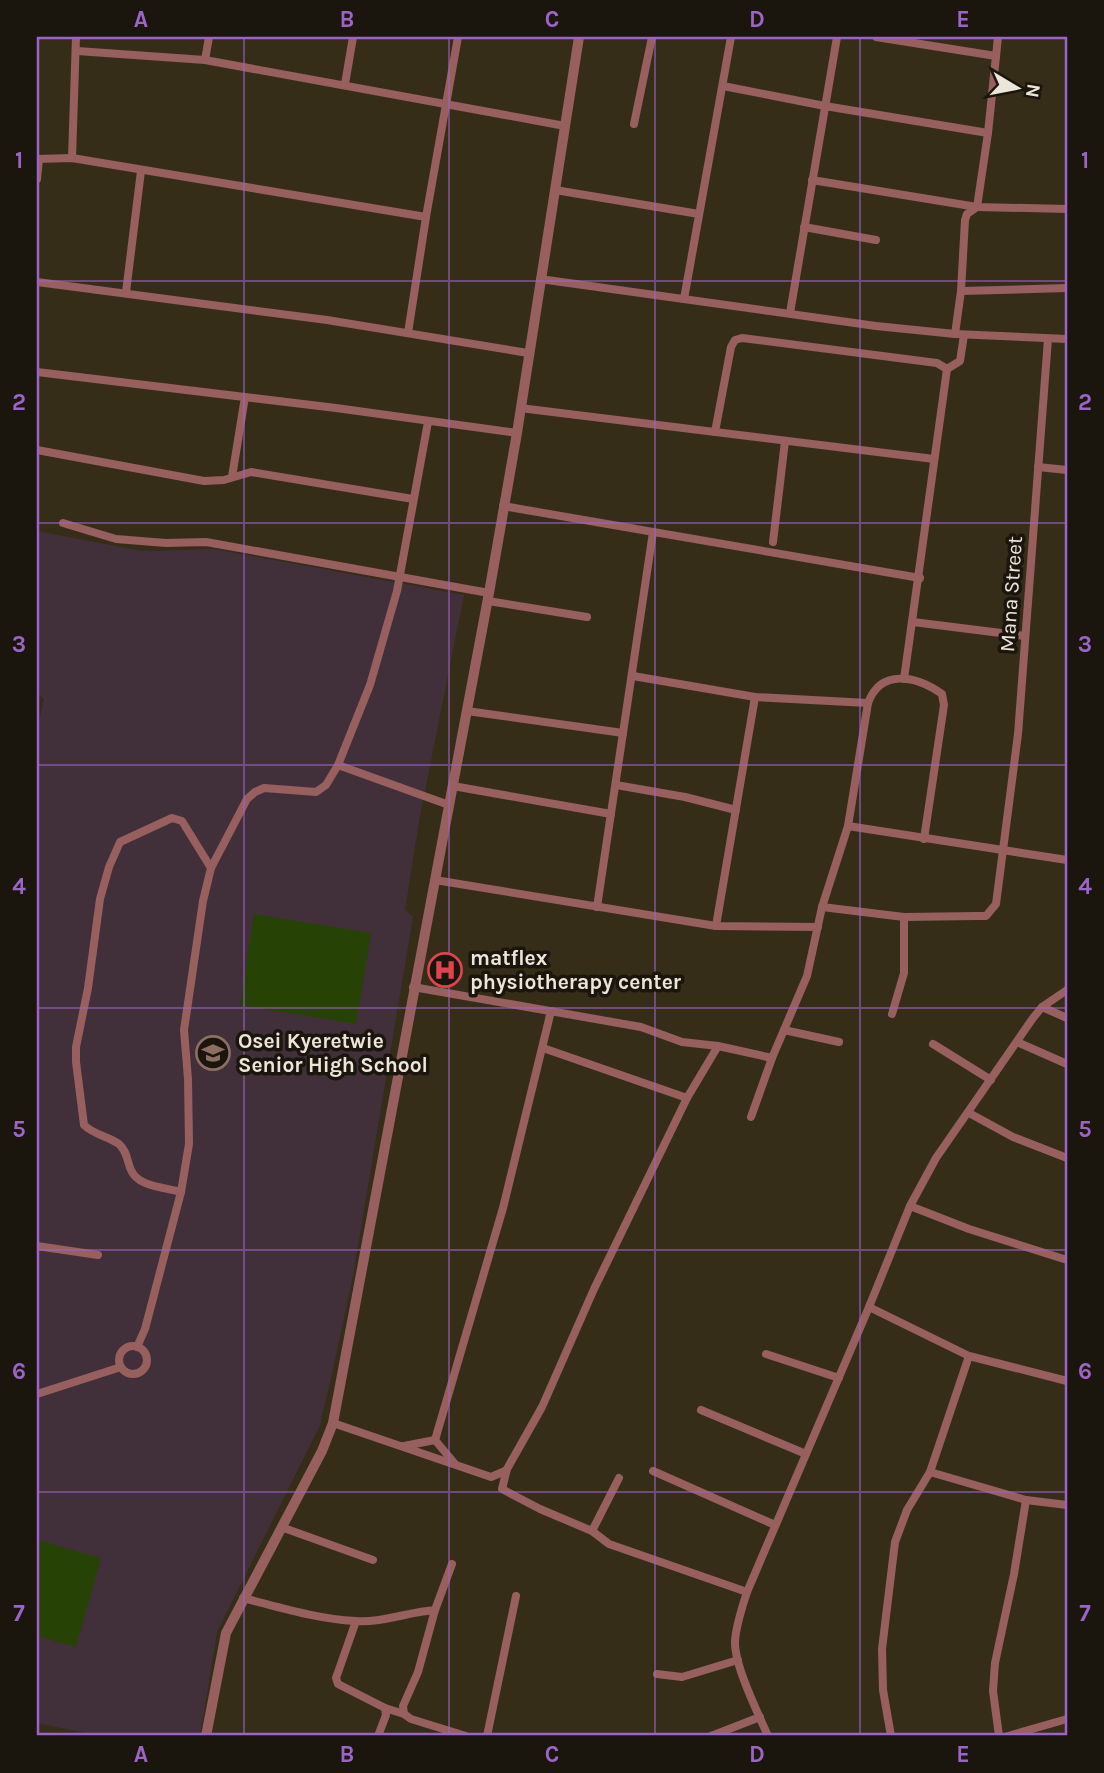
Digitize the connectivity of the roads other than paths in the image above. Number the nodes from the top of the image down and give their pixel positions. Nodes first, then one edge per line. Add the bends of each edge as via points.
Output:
1 (76, 37) edge
2 (209, 37) edge
3 (354, 37) edge
4 (458, 37) edge
5 (579, 37) edge
6 (652, 37) edge
7 (731, 37) edge
8 (837, 37) edge
9 (876, 37) edge
10 (998, 37) edge
11 (77, 51) junction
12 (996, 56) junction
13 (205, 60) junction
14 (345, 85) junction
15 (723, 86) junction
16 (448, 105) junction
17 (825, 107) junction
18 (634, 124) dead end
19 (565, 126) junction
20 (988, 133) junction
21 (72, 158) junction
22 (38, 159) edge
23 (141, 172) junction
24 (37, 179) edge
25 (812, 180) junction
26 (555, 190) junction
27 (1067, 206) edge
28 (977, 208) junction
29 (699, 214) junction
30 (426, 217) junction
31 (804, 227) junction
32 (876, 240) dead end
33 (540, 279) junction
34 (37, 282) edge
35 (1067, 288) edge
36 (961, 291) junction
37 (125, 292) junction
38 (684, 299) junction
39 (790, 313) junction
40 (408, 333) junction
41 (960, 334) junction
42 (1067, 339) edge
43 (1048, 340) junction
44 (528, 353) junction
45 (947, 369) junction
46 (37, 372) edge
47 (245, 397) junction
48 (520, 408) junction
49 (428, 422) junction
50 (715, 432) junction
51 (517, 433) junction
52 (785, 441) junction
53 (37, 450) edge
54 (934, 459) junction
55 (1038, 467) junction
56 (1067, 470) edge
57 (232, 477) junction
58 (413, 499) junction
59 (503, 506) junction
60 (63, 523) dead end
61 (653, 532) junction
62 (773, 542) dead end
63 (399, 576) junction
64 (920, 578) junction
65 (488, 597) junction
66 (587, 617) dead end
67 (913, 622) junction
68 (1025, 636) junction
69 (633, 676) junction
70 (905, 679) junction
71 (755, 697) junction
72 (868, 703) junction
73 (467, 712) junction
74 (623, 733) junction
75 (338, 765) junction
76 (616, 785) junction
77 (453, 786) junction
78 (449, 805) junction
79 (736, 810) junction
80 (611, 814) junction
81 (848, 826) junction
82 (925, 839) junction
83 (1004, 851) junction
84 (1067, 860) edge
85 (211, 868) junction
86 (435, 880) junction
87 (597, 907) junction
88 (822, 907) junction
89 (904, 917) junction
90 (716, 926) junction
91 (818, 927) junction
92 (413, 987) junction
93 (1067, 990) edge
94 (1042, 1007) junction
95 (551, 1011) junction
96 (892, 1014) dead end
97 (1067, 1018) edge
98 (784, 1030) junction
99 (839, 1042) dead end
100 (1017, 1042) junction
101 (933, 1044) dead end
102 (718, 1046) junction
103 (543, 1048) junction
104 (772, 1058) junction
105 (1067, 1064) edge
106 (991, 1080) junction
107 (687, 1098) junction
108 (969, 1113) junction
109 (751, 1116) dead end
110 (1067, 1158) edge
111 (181, 1192) junction
112 (910, 1206) junction
113 (37, 1246) edge
114 (97, 1255) dead end
115 (1067, 1260) edge
116 (869, 1307) junction
117 (137, 1347) junction
118 (765, 1354) dead end
119 (969, 1356) junction
120 (121, 1367) junction
121 (839, 1378) junction
122 (1067, 1381) edge
123 (37, 1394) edge
124 (701, 1410) dead end
125 (333, 1423) junction
126 (435, 1440) junction
127 (402, 1446) junction
128 (806, 1454) junction
129 (455, 1464) junction
130 (508, 1469) junction
131 (653, 1471) dead end
132 (930, 1472) junction
133 (619, 1478) dead end
134 (1026, 1500) junction
135 (1067, 1505) edge
136 (775, 1525) junction
137 (281, 1527) junction
138 (592, 1531) junction
139 (373, 1560) dead end
140 (452, 1564) dead end
141 (747, 1592) junction
142 (516, 1596) dead end
143 (243, 1598) junction
144 (435, 1610) junction
145 (356, 1621) junction
146 (738, 1660) junction
147 (657, 1674) dead end
148 (385, 1708) junction
149 (404, 1714) junction
150 (760, 1717) junction
151 (1067, 1719) edge
152 (206, 1736) edge
153 (378, 1736) edge
154 (466, 1736) edge
155 (487, 1736) edge
156 (711, 1736) edge
157 (768, 1736) edge
158 (891, 1736) edge
159 (999, 1736) edge
160 (1008, 1736) edge

1 - 11 street
2 - 13 street
3 - 14 street
4 - 16 street
5 - 19 street
6 - 18 street
7 - 15 street
8 - 17 street
9 - 12 street
10 - 12 street
11 - 13 street
11 - 21 street
12 - 20 street
13 - 14 street
14 - 16 street
15 - 17 street
15 - 29 street
16 - 19 street
16 - 30 street
17 - 20 street
17 - 25 street
19 - 26 street
20 - 28 street
21 - 22 street
21 - 23 street
22 - 24 street
23 - 30 street
23 - 37 street
25 - 28 street
25 - 31 street
26 - 29 street
26 - 33 street
27 - 28 street
28 - 36 street via 965,220
29 - 38 street
30 - 40 street
31 - 32 street
31 - 39 street
33 - 38 street
33 - 44 street
34 - 37 street
35 - 36 street
36 - 41 street
37 - 40 street
38 - 39 street
39 - 41 street
40 - 44 street
41 - 43 street
41 - 45 street via 960,361
42 - 43 street
43 - 55 street, Mana Street
44 - 48 street
45 - 50 street via 937,363 742,338 731,347
45 - 54 street
46 - 47 street
47 - 49 street
47 - 57 street
48 - 50 street
48 - 51 street
49 - 51 street
49 - 58 street
50 - 52 street
51 - 59 street
52 - 54 street
52 - 62 street
53 - 57 street via 204,481
54 - 64 street
55 - 56 street
55 - 68 street, Mana Street
57 - 58 street via 251,472
58 - 63 street
59 - 61 street
59 - 65 street
60 - 63 street via 116,539 206,542
61 - 64 street
61 - 69 street
63 - 65 street
63 - 75 street via 373,676
64 - 67 street
65 - 66 street
65 - 73 street
67 - 68 street
67 - 70 street
68 - 83 street, Mana Street
69 - 71 street
69 - 74 street
70 - 72 street via 885,681
70 - 82 street via 930,685 942,694 944,705
71 - 72 street
71 - 79 street
72 - 81 street
73 - 74 street
73 - 77 street
74 - 76 street
75 - 78 street
75 - 85 street via 316,792 264,788 255,792
76 - 79 street
76 - 80 street
77 - 78 street
77 - 80 street
78 - 86 street
79 - 90 street
80 - 87 street
81 - 82 street
81 - 88 street
82 - 83 street
83 - 84 street
83 - 89 street, Mana Street via 996,904 986,915
85 - 111 street via 184,1030 189,1132
85 - 111 street via 177,818 121,842 100,899 76,1047 84,1125 119,1144 139,1181
86 - 87 street
86 - 92 street
87 - 90 street
88 - 89 street, Mana Street
88 - 91 street
89 - 96 street via 904,973
90 - 91 street
91 - 98 street via 807,976
92 - 95 street
92 - 125 street
93 - 94 street
94 - 97 street
94 - 100 street
95 - 102 street
95 - 103 street
98 - 99 street
98 - 104 street
100 - 105 street
100 - 106 street
101 - 106 street
102 - 104 street
102 - 107 street
103 - 107 street
103 - 126 street via 503,1208
104 - 109 street
106 - 108 street
107 - 130 street via 542,1407
108 - 110 street
108 - 112 street via 936,1158
111 - 117 street
112 - 115 street via 969,1230
112 - 116 street
113 - 114 street
116 - 119 street
116 - 121 street
117 - 120 street via 122,1352
117 - 120 street via 148,1358 144,1370 130,1374
118 - 121 street
119 - 122 street
119 - 132 street
120 - 123 street
121 - 128 street
124 - 128 street
125 - 127 street
125 - 137 street
126 - 127 street
126 - 129 street
127 - 129 street
128 - 136 street
129 - 130 street via 491,1477
130 - 138 street via 502,1489
131 - 136 street
132 - 134 street
132 - 158 street via 899,1531 888,1586 882,1649
133 - 138 street
134 - 135 street
134 - 159 street via 995,1663 993,1691
136 - 141 street
137 - 139 street
137 - 143 street
138 - 141 street via 609,1544
140 - 144 street
141 - 146 street via 737,1628
142 - 155 street
143 - 145 street
143 - 152 street via 226,1633
144 - 145 street
144 - 149 street
145 - 148 street via 336,1678 338,1684
146 - 147 street via 682,1677
146 - 150 street
148 - 149 street
148 - 153 street
149 - 154 street
150 - 156 street
150 - 157 street
151 - 160 street

